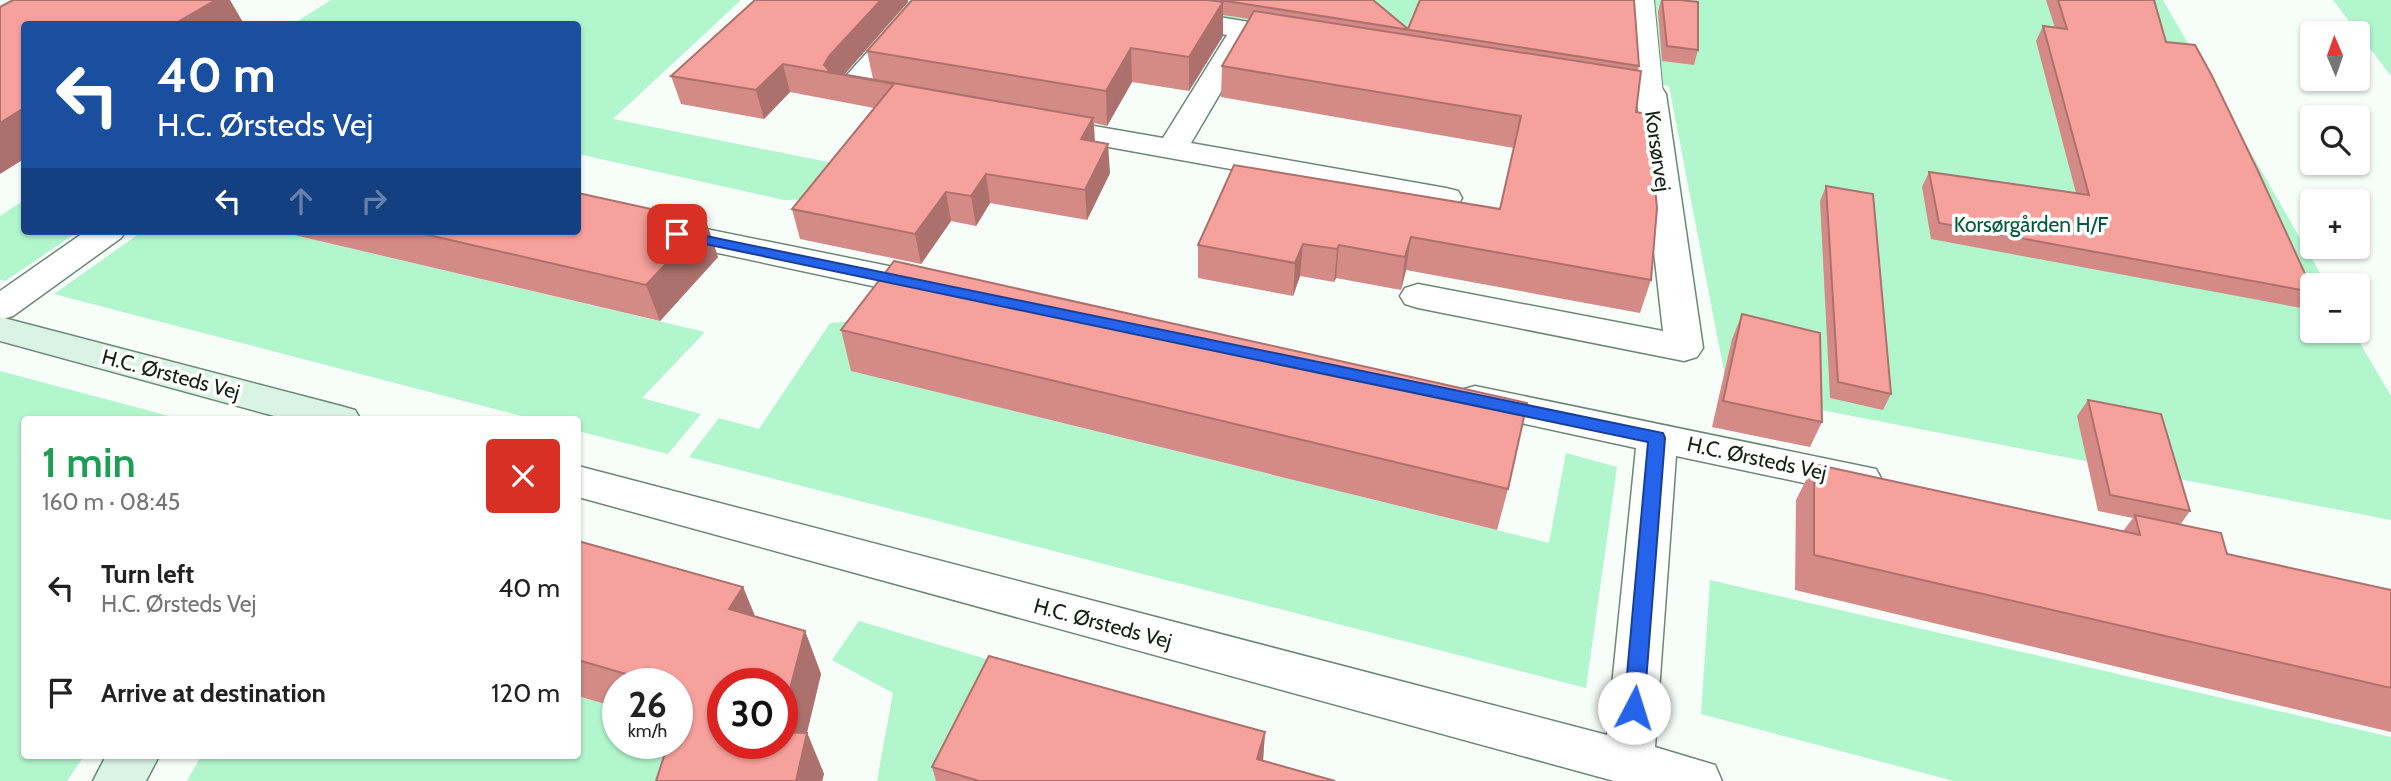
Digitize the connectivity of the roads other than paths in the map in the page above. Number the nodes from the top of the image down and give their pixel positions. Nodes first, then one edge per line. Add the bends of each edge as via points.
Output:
1 (929, 0) edge
2 (1064, 0) edge
3 (1643, 0) edge
4 (1244, 29) junction
5 (1324, 42) edge
6 (1561, 79) edge
7 (1651, 94) junction
8 (902, 102) edge
9 (1010, 121) edge
10 (1172, 149) junction
11 (1446, 198) edge
12 (581, 214) edge
13 (102, 235) edge
14 (962, 293) edge
15 (1418, 296) dead end
16 (0, 308) edge
17 (0, 328) edge
18 (1439, 392) edge
19 (326, 416) edge
20 (1657, 438) junction
21 (581, 483) edge
22 (1902, 489) edge
23 (132, 759) edge
24 (1629, 762) junction
25 (118, 781) edge
26 (1697, 781) edge

1 - 8 street via 848,92
2 - 4 street
3 - 7 lane
4 - 5 street
4 - 10 street
6 - 7 street, Korsørvej
7 - 15 street, Korsørvej via 1684,348
9 - 10 street
10 - 11 street
12 - 14 street
13 - 16 street
17 - 19 street, H.C. Ørsteds Vej
18 - 20 street, H.C. Ørsteds Vej
20 - 22 street, H.C. Ørsteds Vej
20 - 24 street, H.C. Ørsteds Vej
21 - 24 street, H.C. Ørsteds Vej
23 - 25 street
24 - 26 street, H.C. Ørsteds Vej

